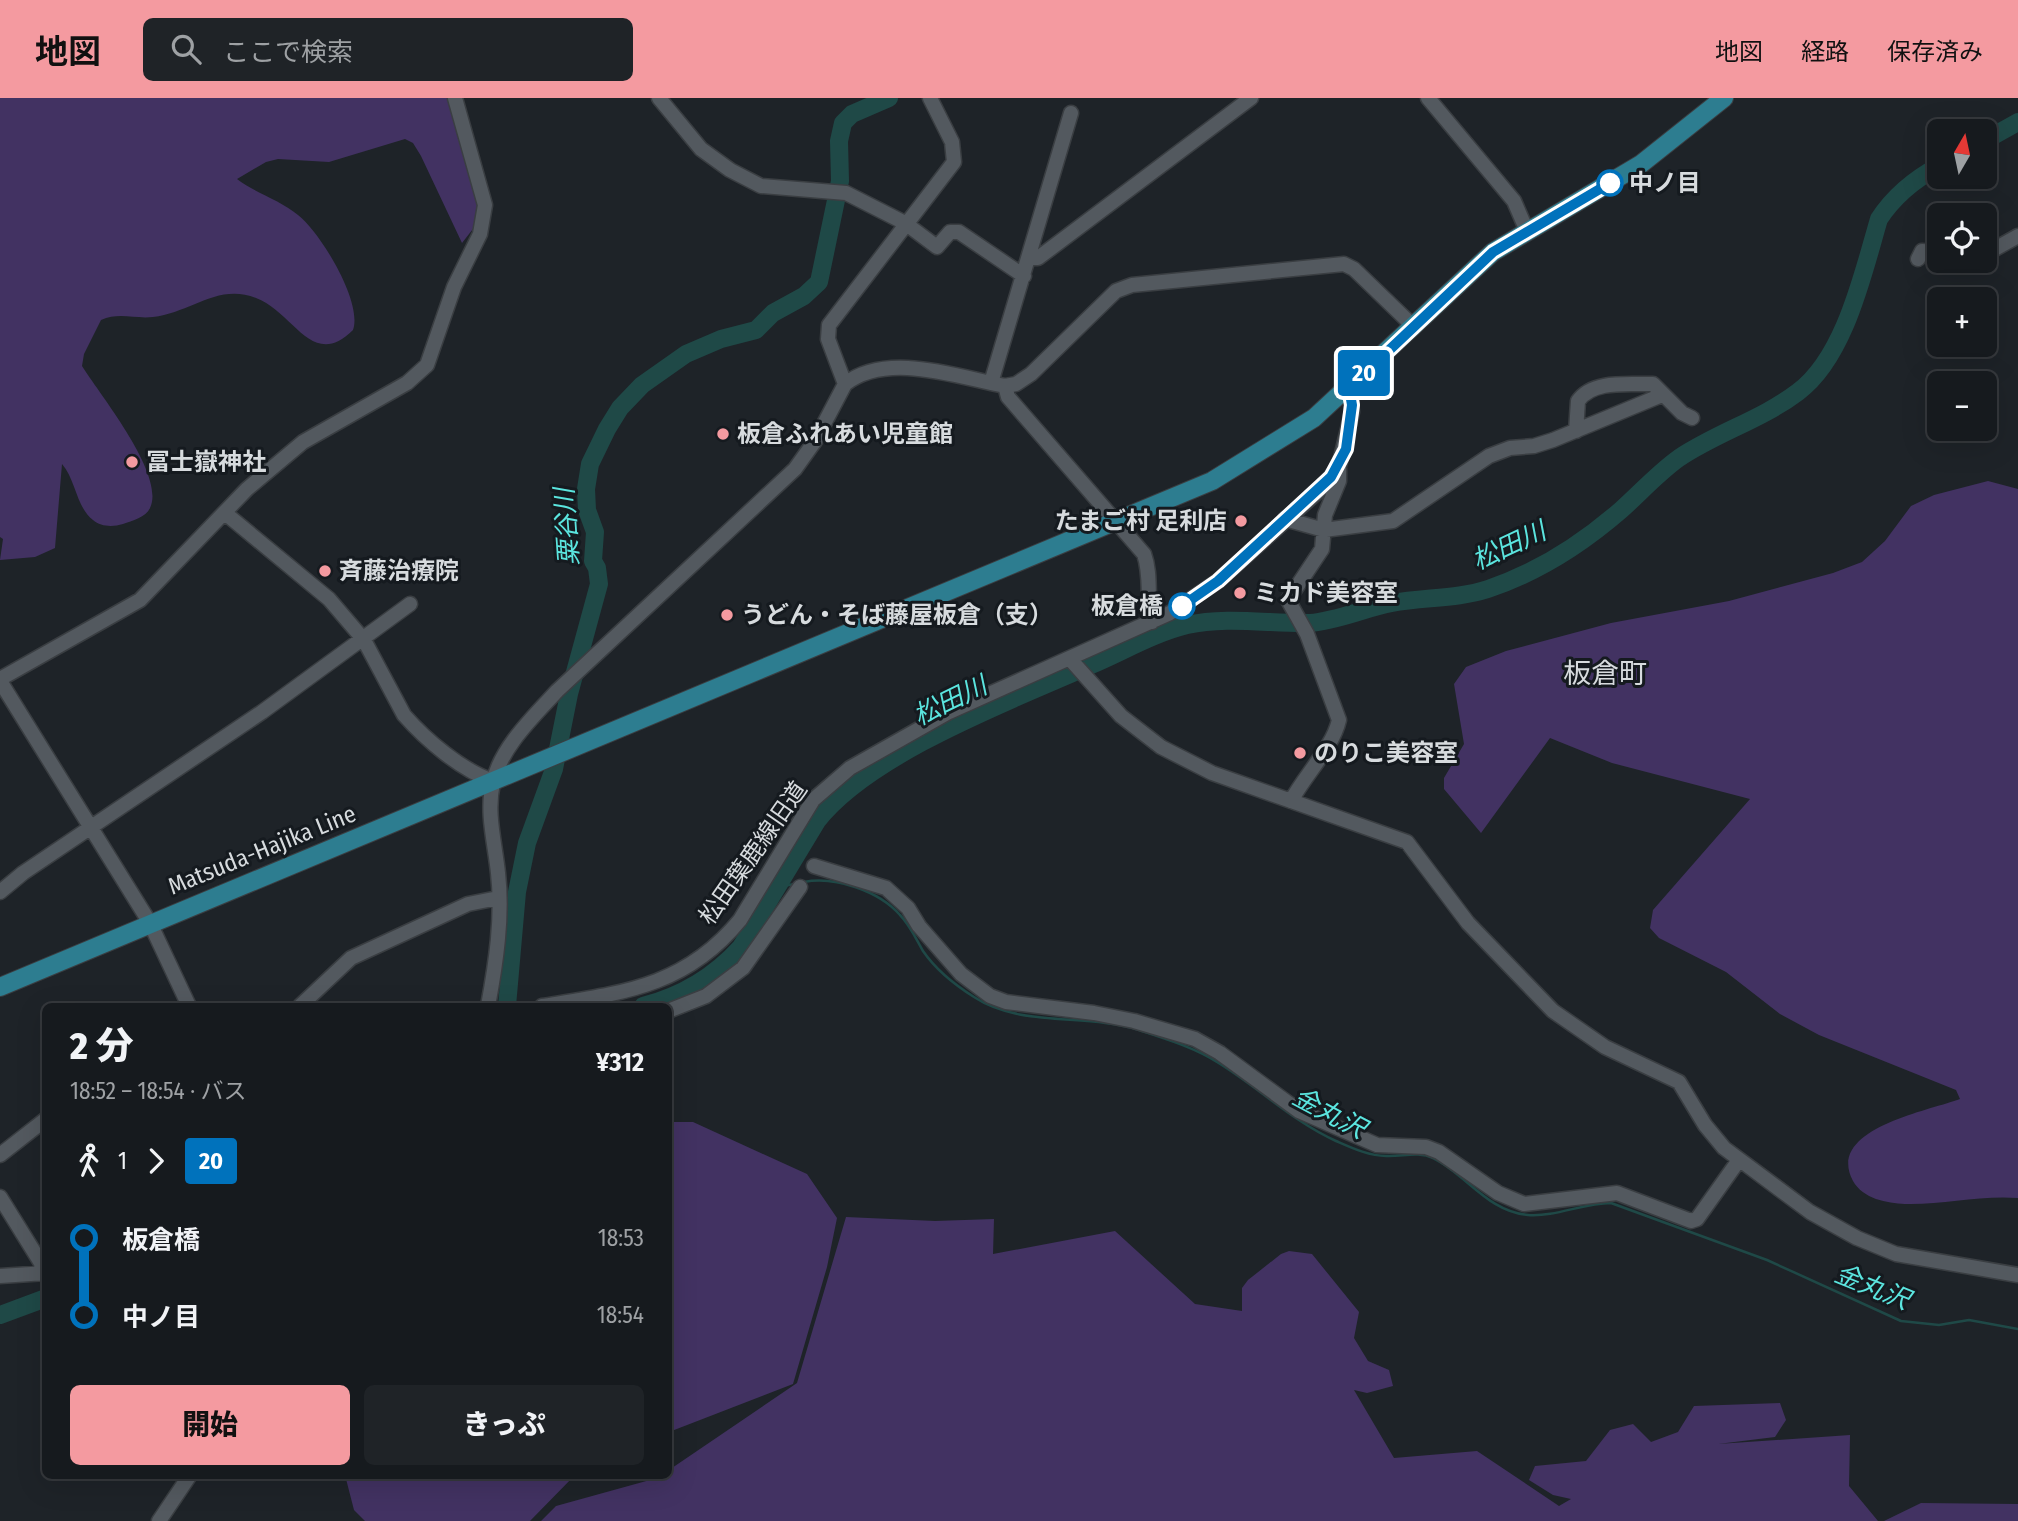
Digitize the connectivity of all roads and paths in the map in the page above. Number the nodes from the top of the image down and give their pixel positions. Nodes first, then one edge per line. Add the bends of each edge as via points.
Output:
1 (455, 98) edge
2 (659, 98) edge
3 (930, 98) edge
4 (1251, 98) edge
5 (1428, 98) edge
6 (1724, 98) edge
7 (1070, 113) dead end
8 (905, 223) junction
9 (1527, 231) junction
10 (2018, 236) edge
11 (1997, 248) edge
12 (1927, 250) edge
13 (1030, 258) junction
14 (1918, 259) dead end
15 (1024, 276) junction
16 (1412, 326) junction
17 (845, 384) junction
18 (998, 385) junction
19 (1349, 388) junction
20 (1662, 395) junction
21 (1692, 418) dead end
22 (1576, 431) junction
23 (1339, 466) junction
24 (225, 513) junction
25 (1285, 519) junction
26 (1117, 522) junction
27 (1324, 530) junction
28 (410, 604) dead end
29 (1152, 622) junction
30 (364, 640) junction
31 (1070, 659) junction
32 (0, 680) edge
33 (493, 781) junction
34 (1291, 801) junction
35 (91, 827) junction
36 (814, 866) dead end
37 (800, 887) dead end
38 (0, 892) edge
39 (498, 898) junction
40 (150, 923) junction
41 (0, 987) edge
42 (188, 1003) edge
43 (303, 1003) edge
44 (489, 1003) edge
45 (559, 1003) edge
46 (672, 1010) edge
47 (42, 1122) edge
48 (0, 1155) edge
49 (1740, 1160) junction
50 (0, 1196) edge
51 (42, 1266) edge
52 (42, 1273) edge
53 (2018, 1275) edge
54 (0, 1276) edge
55 (187, 1479) edge
56 (159, 1521) edge

1 - 24 street via 485,205 480,234 454,286 427,365 407,383 303,442 247,488
2 - 8 street via 701,149 761,186 846,193
3 - 8 street via 952,142 954,162
4 - 13 street via 1038,258
5 - 9 street via 1514,201
6 - 9 main road via 1641,164
7 - 13 street
8 - 15 street via 937,247 950,232 959,232
8 - 17 street via 829,325 828,339
9 - 16 main road via 1478,264
10 - 11 street
12 - 14 street
13 - 15 street
15 - 18 street
16 - 18 street via 1344,264 1132,285 1116,291 1031,374 1016,384
16 - 19 main road
17 - 18 street via 863,374 897,369
17 - 33 street via 795,468 566,682 526,725
18 - 26 street
19 - 23 street, 松田葉鹿線旧道 via 1352,412
19 - 26 main road via 1314,418 1242,465
20 - 21 street
20 - 22 street
20 - 22 street via 1653,384 1591,389 1578,401
22 - 27 street via 1489,456 1393,521
23 - 25 street, 松田葉鹿線旧道
23 - 27 street
24 - 30 street via 330,599
24 - 32 street via 140,600
25 - 27 street
25 - 29 street, 松田葉鹿線旧道 via 1218,581
26 - 29 street via 1144,554
26 - 33 main road, Matsuda-Hajika Line
27 - 34 street via 1319,555 1288,600 1307,634 1339,720 1332,739
28 - 30 street
29 - 31 street, 松田葉鹿線旧道
30 - 33 street via 414,726 479,776
30 - 35 street
31 - 34 street via 1114,709 1161,747 1212,773
31 - 45 street, 松田葉鹿線旧道 via 911,731 836,778 799,819 740,920 690,967 617,993
32 - 35 street
33 - 39 street
33 - 40 main road, Matsuda-Hajika Line
34 - 49 street via 1407,842 1468,923 1553,1012 1605,1047 1679,1082 1705,1125
35 - 38 street
35 - 40 street
36 - 49 street via 886,888 961,974 990,996 1025,1006 1134,1021 1195,1039 1299,1111 1367,1142 1439,1152 1498,1193 1524,1204 1617,1193 1691,1221
37 - 46 street via 743,968 706,996
39 - 43 street via 468,904 351,958
39 - 44 street via 497,956
40 - 41 main road, Matsuda-Hajika Line
40 - 42 street
47 - 48 street
49 - 53 street via 1810,1212 1882,1250
50 - 51 street
52 - 54 street
55 - 56 street

